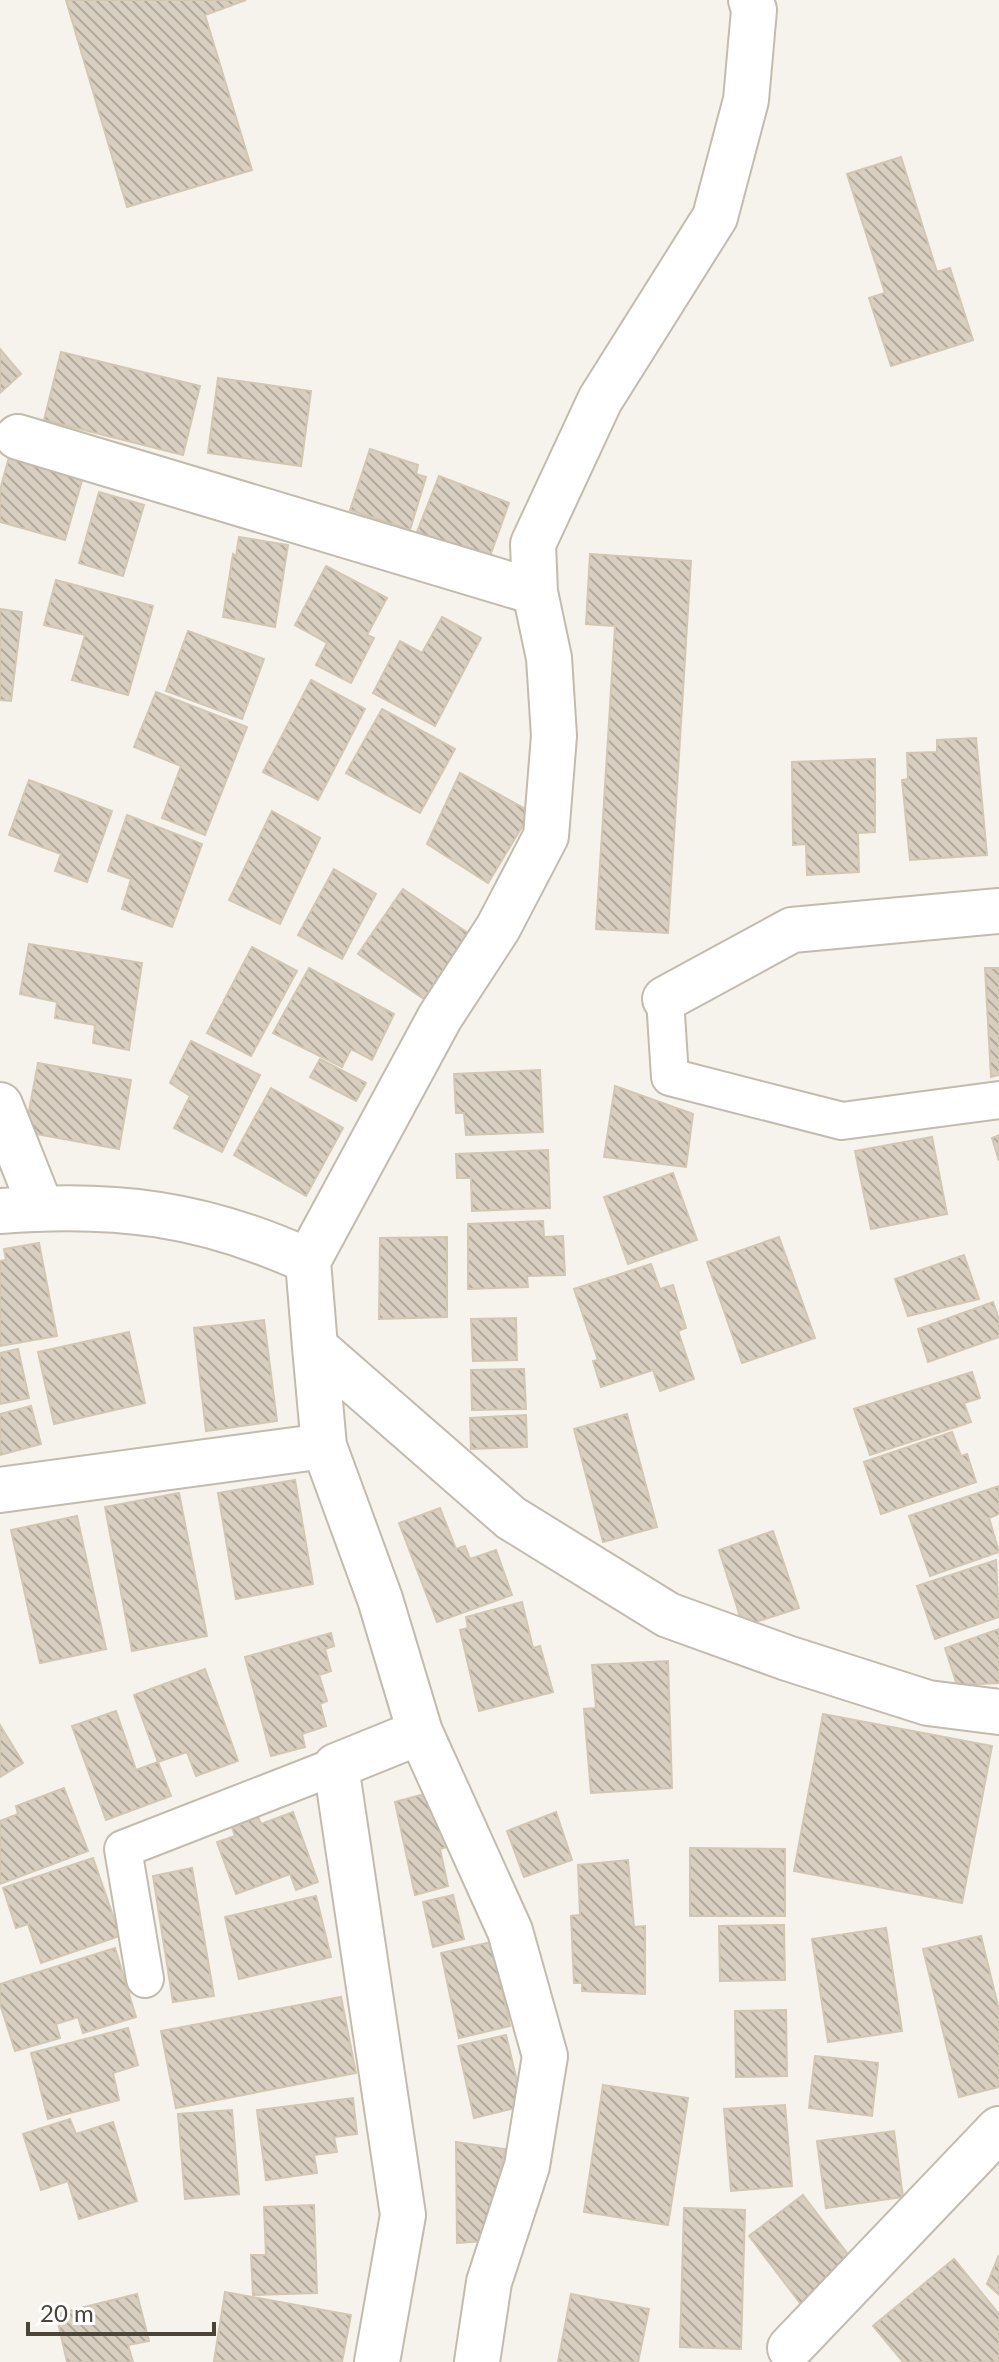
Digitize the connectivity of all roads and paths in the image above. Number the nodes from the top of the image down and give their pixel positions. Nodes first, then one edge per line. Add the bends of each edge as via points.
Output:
1 (751, 0) edge
2 (18, 437) dead end
3 (535, 592) junction
4 (999, 911) edge
5 (665, 999) joint
6 (999, 1100) edge
7 (0, 1105) edge
8 (20, 1210) edge
9 (308, 1261) junction
10 (315, 1347) junction
11 (324, 1446) junction
12 (0, 1490) edge
13 (999, 1712) edge
14 (420, 1732) junction
15 (336, 1766) junction
16 (145, 1979) dead end
17 (999, 2129) edge
18 (790, 2348) dead end
19 (377, 2362) edge
20 (477, 2362) edge

1 - 3 street via 746,100 715,217 600,400 533,544
2 - 3 street
3 - 9 street via 549,658 554,736 546,836 498,928 440,1017
4 - 5 street via 792,930
5 - 6 lane via 670,1077 842,1121
7 - 8 street
8 - 9 street via 156,1212 254,1236
9 - 10 street
10 - 11 street
10 - 13 street via 511,1518 668,1615 928,1703
11 - 12 street
11 - 14 street via 380,1599
14 - 15 street
14 - 20 street via 510,1931 545,2056 527,2166 489,2282
15 - 16 lane via 123,1849
15 - 19 street via 403,2215
17 - 18 street

